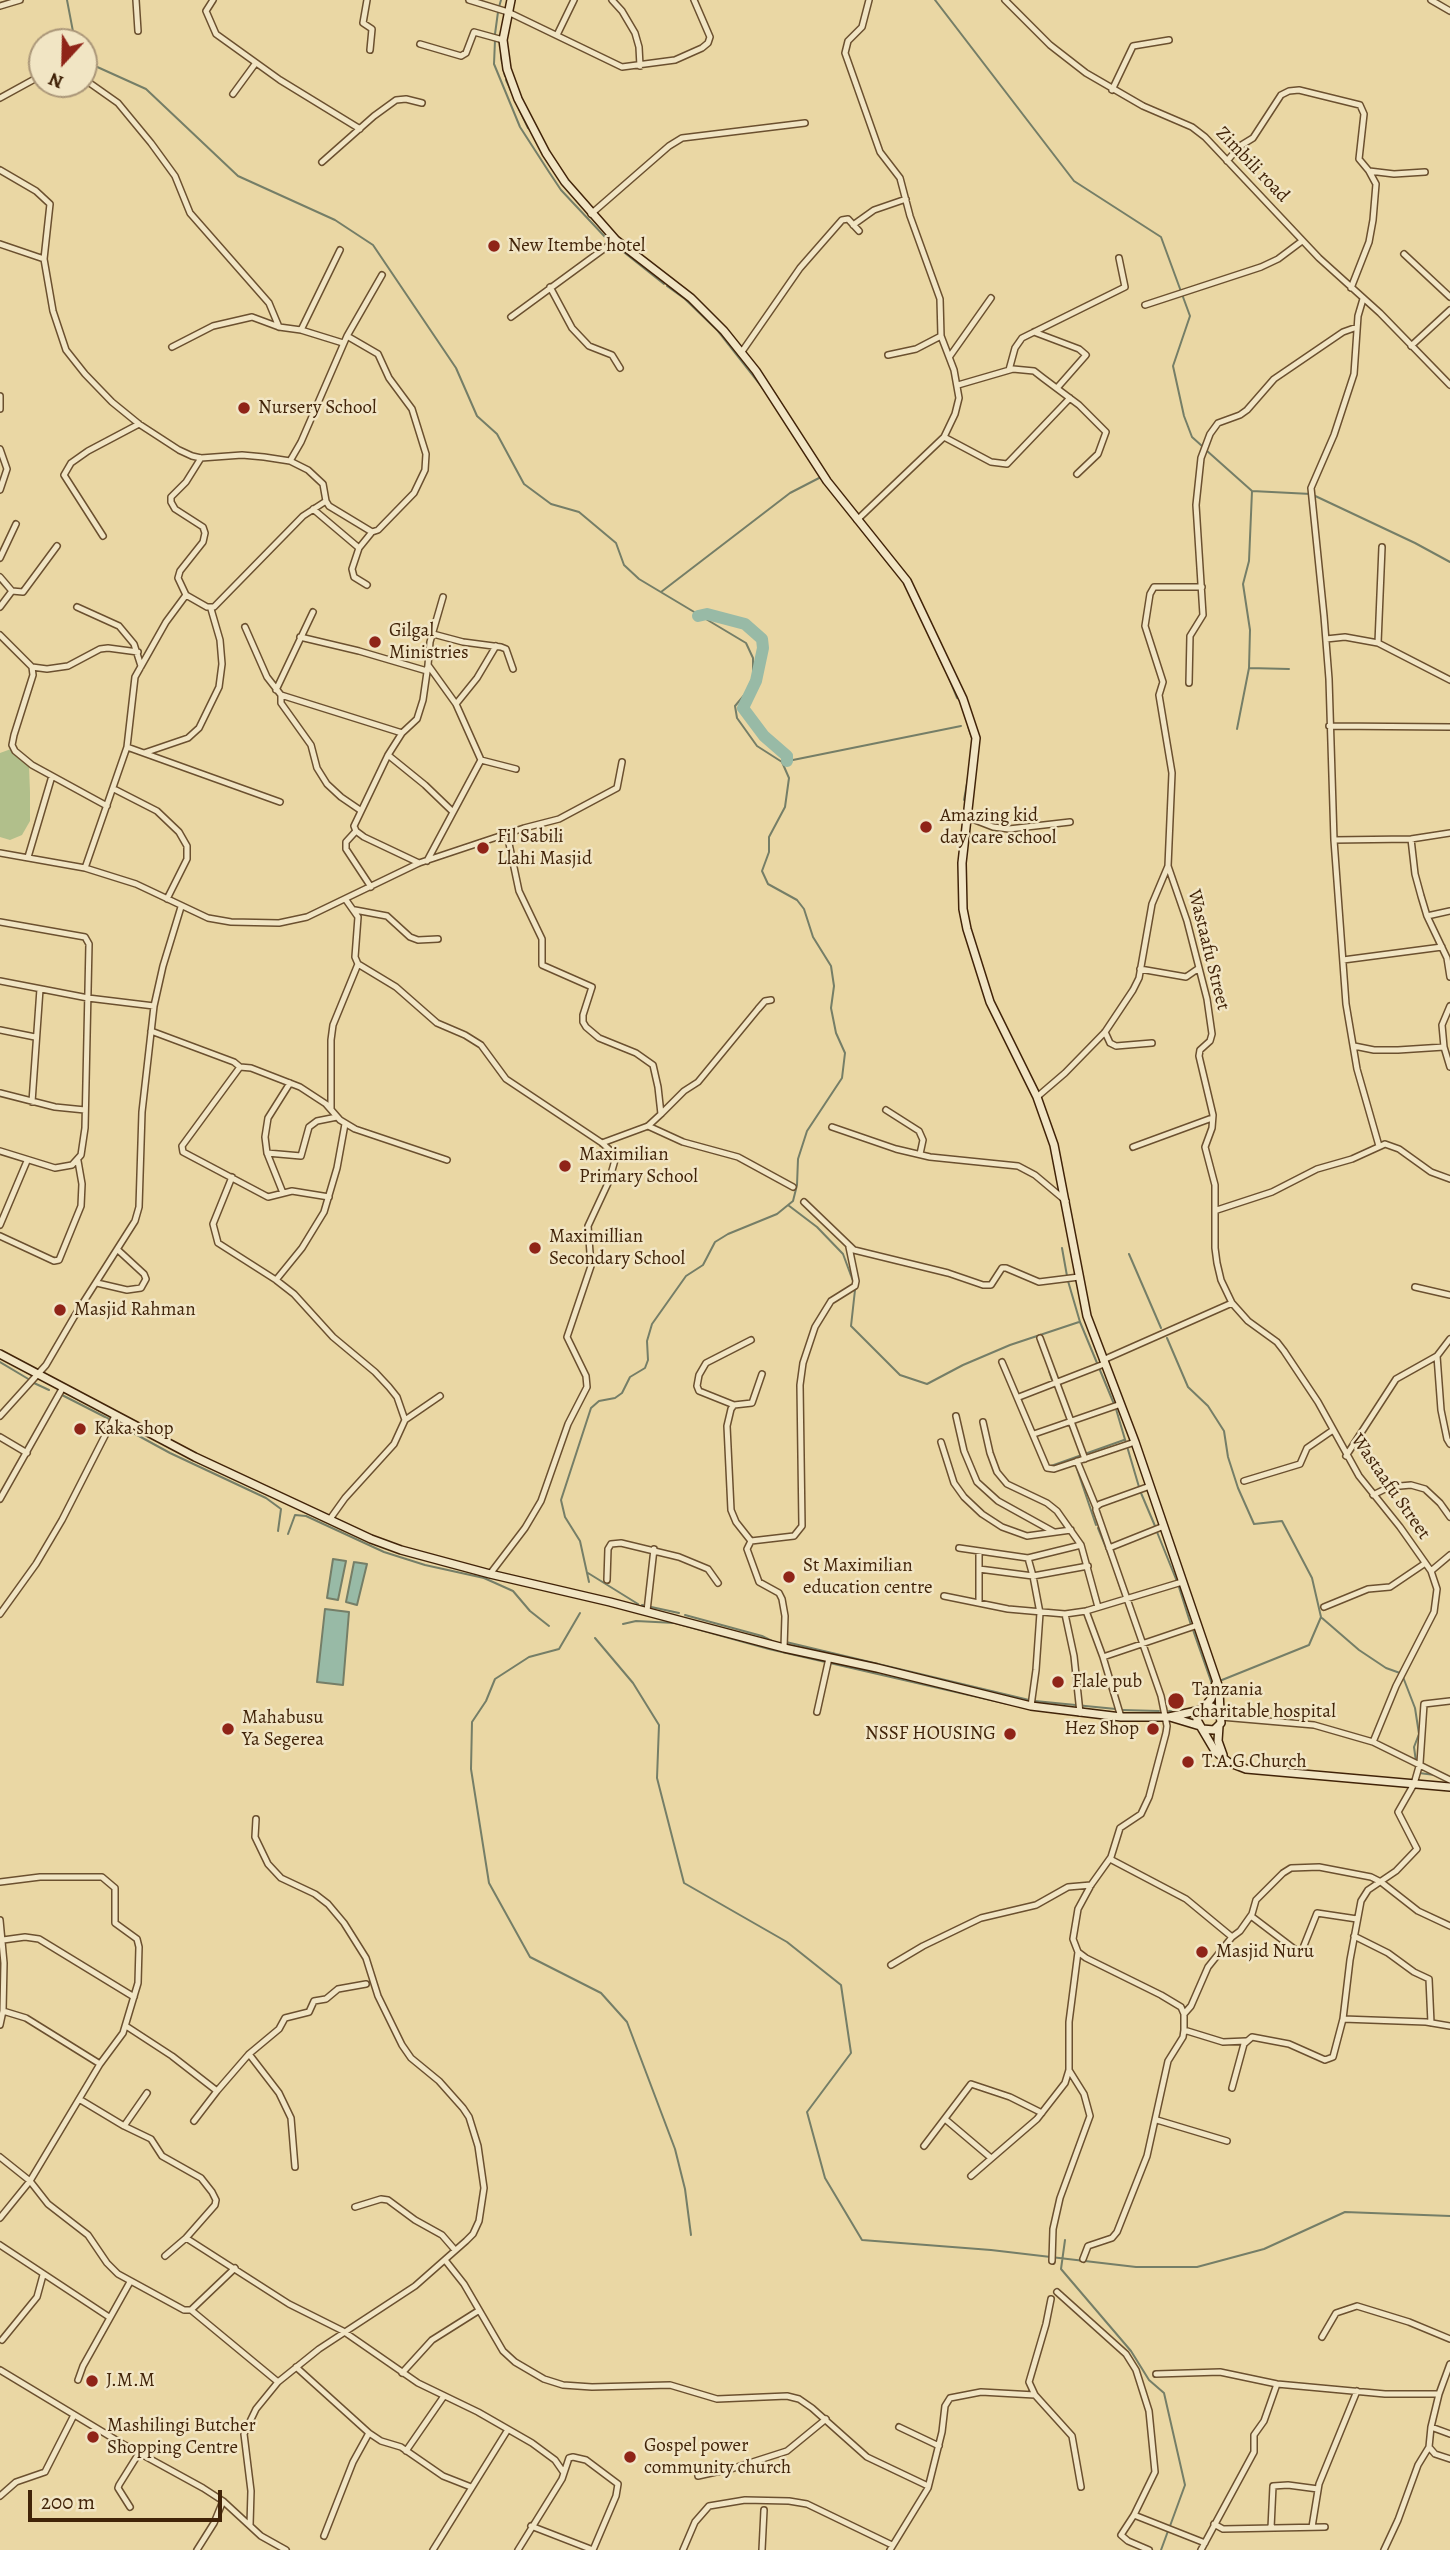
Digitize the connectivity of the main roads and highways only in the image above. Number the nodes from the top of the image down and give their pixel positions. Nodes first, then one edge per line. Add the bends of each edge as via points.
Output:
1 (511, 0) edge
2 (0, 1354) edge
3 (1216, 1684) junction
4 (1203, 1709) junction
5 (1167, 1716) junction
6 (1221, 1716) junction
7 (1219, 1726) junction
8 (1201, 1728) junction
9 (1225, 1759) junction
10 (1450, 1787) edge

1 - 3 main road via 503,40 507,69 532,128 565,182 616,240 724,331 756,371 827,481 907,581 969,714 976,751 962,863 967,929 990,1002 1037,1097 1054,1145 1087,1316 1135,1442
2 - 5 main road via 194,1457 401,1550 1031,1706 1121,1717
3 - 4 main road
3 - 6 main road
4 - 5 main road
4 - 6 main road via 1212,1707
4 - 8 main road via 1198,1716
5 - 8 main road
6 - 7 main road
7 - 8 main road via 1211,1731
7 - 9 main road via 1218,1741
8 - 9 main road
9 - 10 main road via 1265,1772

